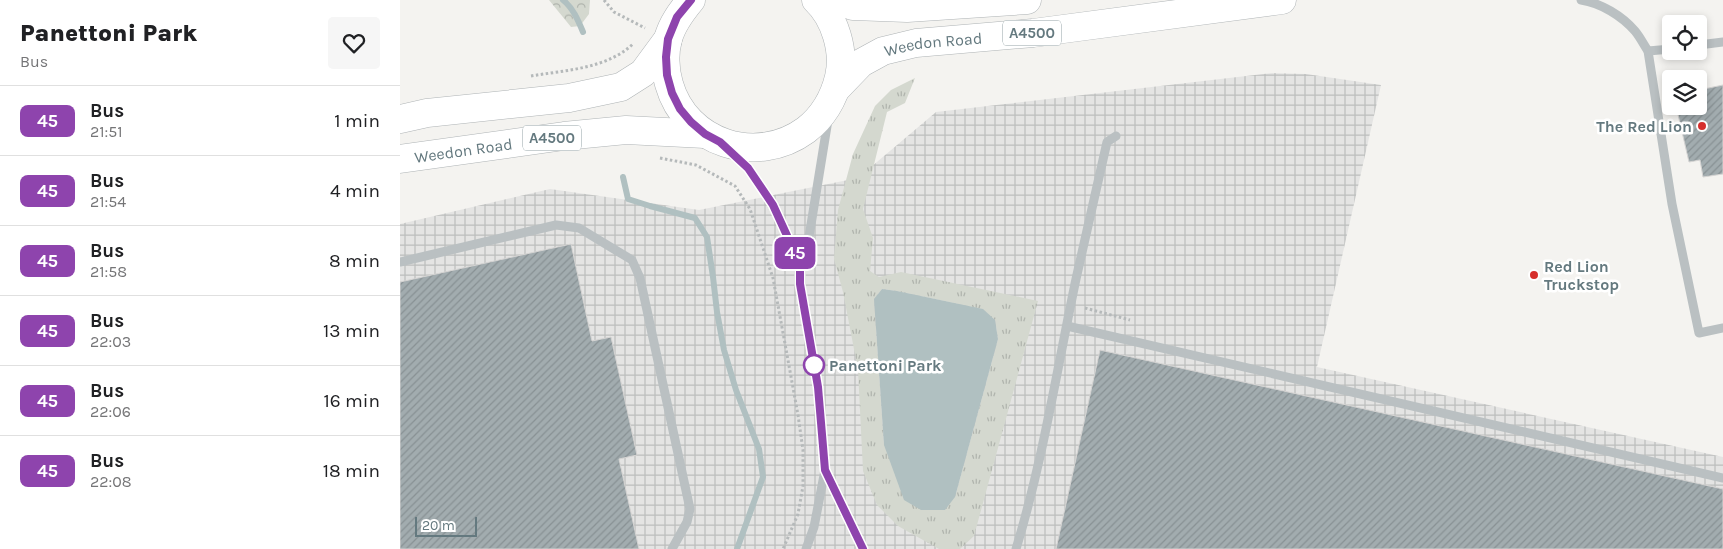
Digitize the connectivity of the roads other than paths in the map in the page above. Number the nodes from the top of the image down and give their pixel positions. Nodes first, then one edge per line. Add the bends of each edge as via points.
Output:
1 (691, 0) edge
2 (816, 0) edge
3 (836, 0) edge
4 (1027, 0) edge
5 (1282, 0) edge
6 (1581, 0) edge
7 (653, 31) junction
8 (1723, 42) edge
9 (1707, 44) edge
10 (1662, 50) edge
11 (1648, 51) junction
12 (833, 96) junction
13 (400, 119) edge
14 (1116, 136) dead end
15 (712, 138) junction
16 (400, 159) edge
17 (400, 262) edge
18 (800, 264) junction
19 (1067, 326) junction
20 (1723, 328) edge
21 (825, 470) junction
22 (1723, 478) edge
23 (672, 549) edge
24 (806, 549) edge
25 (863, 549) edge
26 (1016, 549) edge

1 - 7 highway via 677,17
2 - 12 highway via 830,18 837,35 840,71
3 - 4 highway, Weedon Road / A4500 via 853,6 907,8
5 - 12 highway, Weedon Road / A4500 via 1033,33 916,43 882,51 861,63
6 - 11 street via 1614,12 1635,31
7 - 13 highway, A4500 via 643,73 621,88 569,98 428,113
7 - 15 highway via 680,109
8 - 9 street
10 - 11 street
11 - 20 street via 1672,204 1699,333
12 - 15 highway, Weedon Road via 815,123 794,138 770,147 745,148
12 - 18 street via 808,244
14 - 19 street via 1106,142
15 - 16 highway, Weedon Road / A4500 via 626,130
15 - 18 street via 748,168 773,205
17 - 23 street via 556,226 579,228 632,260 640,278 690,509 687,522
18 - 21 street via 800,284 818,387
19 - 22 street
19 - 26 street via 1027,514
21 - 24 street via 814,527
21 - 25 street

